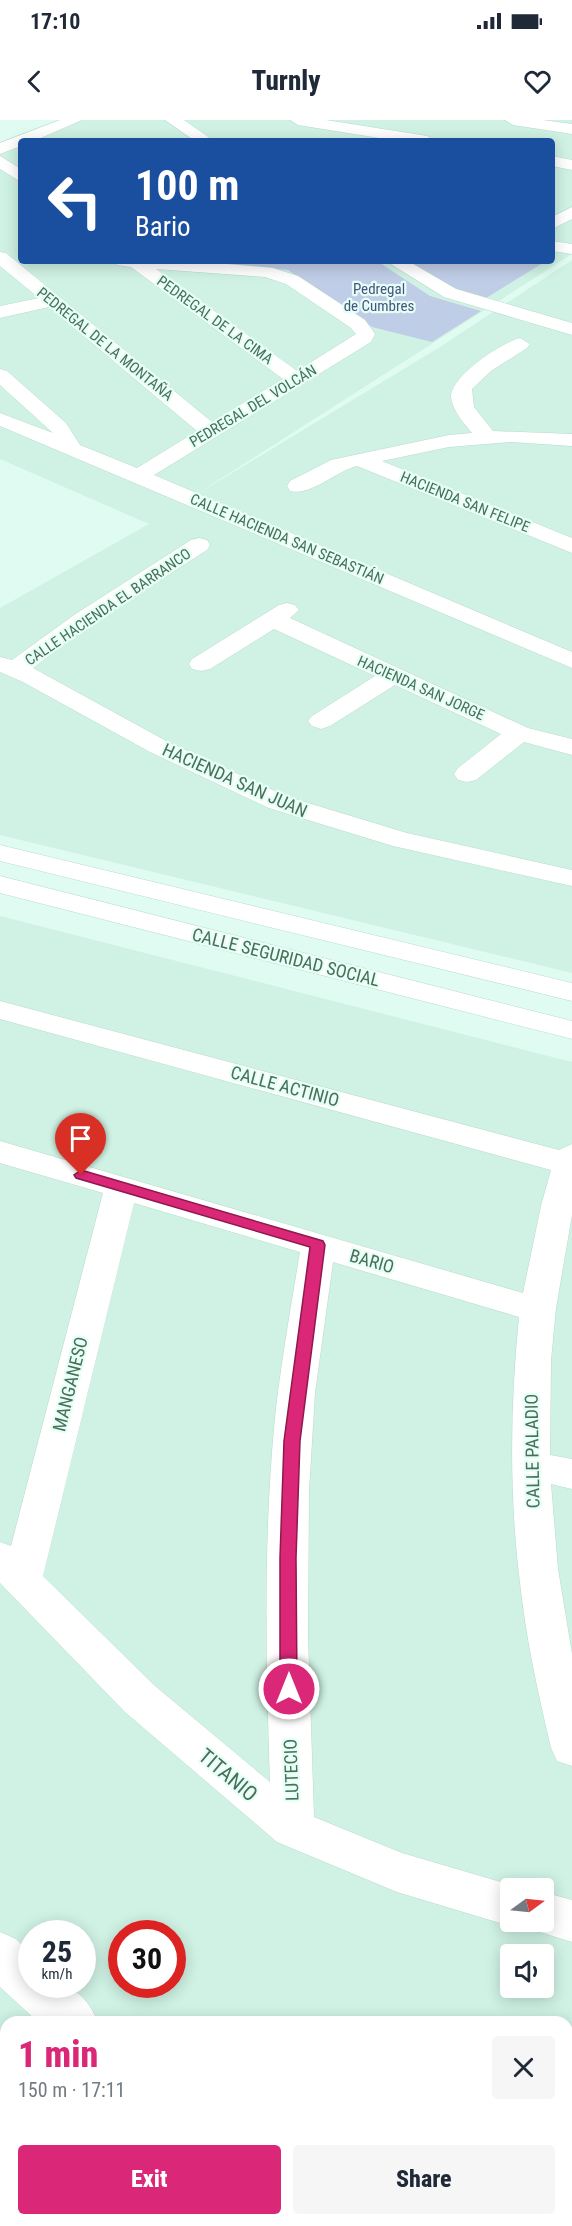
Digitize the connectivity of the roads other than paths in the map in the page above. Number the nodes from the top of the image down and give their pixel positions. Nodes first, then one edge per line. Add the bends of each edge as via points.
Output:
1 (43, 120) edge
2 (173, 120) edge
3 (298, 120) edge
4 (401, 120) edge
5 (513, 120) edge
6 (70, 122) edge
7 (572, 129) edge
8 (376, 133) junction
9 (81, 135) dead end
10 (0, 137) edge
11 (29, 138) edge
12 (201, 138) edge
13 (346, 138) edge
14 (408, 138) edge
15 (18, 142) edge
16 (0, 149) edge
17 (0, 161) edge
18 (555, 162) edge
19 (572, 165) edge
20 (18, 175) edge
21 (572, 212) edge
22 (555, 222) edge
23 (555, 246) edge
24 (572, 249) edge
25 (18, 254) edge
26 (0, 255) edge
27 (138, 264) edge
28 (170, 264) edge
29 (400, 264) edge
30 (51, 301) junction
31 (0, 312) edge
32 (572, 329) edge
33 (520, 344) dead end
34 (0, 375) edge
35 (296, 379) junction
36 (0, 419) edge
37 (210, 431) junction
38 (486, 436) junction
39 (572, 440) edge
40 (72, 449) junction
41 (358, 459) junction
42 (138, 476) junction
43 (298, 486) dead end
44 (199, 545) dead end
45 (572, 546) edge
46 (572, 661) edge
47 (201, 664) dead end
48 (9, 666) edge
49 (392, 676) junction
50 (321, 721) dead end
51 (519, 733) junction
52 (572, 747) edge
53 (467, 774) dead end
54 (0, 853) edge
55 (572, 878) edge
56 (0, 884) edge
57 (572, 992) edge
58 (0, 1010) edge
59 (572, 1030) edge
60 (0, 1152) edge
61 (570, 1159) edge
62 (121, 1187) junction
63 (318, 1245) junction
64 (536, 1309) junction
65 (530, 1465) junction
66 (572, 1474) edge
67 (11, 1570) edge
68 (563, 1669) edge
69 (572, 1748) edge
70 (293, 1828) junction
71 (500, 1902) edge
72 (554, 1916) edge
73 (572, 1921) edge
74 (0, 1954) edge
75 (67, 2016) edge

1 - 10 street
2 - 12 street
3 - 8 street
4 - 8 street
5 - 7 street
6 - 9 street
6 - 11 street
8 - 13 street
8 - 14 street
15 - 16 street
17 - 20 street
18 - 19 street
21 - 22 street
23 - 24 street
25 - 26 street
26 - 30 street, PEDREGAL DE LA MONTAÑA
27 - 35 street, PEDREGAL DE LA CIMA
28 - 35 street, PEDREGAL DEL VOLCÁN via 284,276 358,324 366,334
29 - 32 street via 450,293
30 - 31 street
30 - 37 street, PEDREGAL DE LA MONTAÑA
33 - 38 street via 480,370 462,389 466,411
34 - 40 street via 59,427
35 - 37 street, PEDREGAL DEL VOLCÁN
36 - 40 street, CALLE HACIENDA SAN SEBASTIÁN
37 - 42 street, PEDREGAL DEL VOLCÁN
38 - 39 street
38 - 41 street
40 - 42 street, CALLE HACIENDA SAN SEBASTIÁN
41 - 43 street via 338,464
41 - 45 street, HACIENDA SAN FELIPE
42 - 46 street, CALLE HACIENDA SAN SEBASTIÁN
44 - 48 street, CALLE HACIENDA EL BARRANCO
47 - 49 street, HACIENDA SAN JORGE via 280,615
48 - 55 street, HACIENDA SAN JUAN via 167,751 285,805 386,836
49 - 50 street
49 - 51 street, HACIENDA SAN JORGE
51 - 52 street, HACIENDA SAN JORGE
51 - 53 street
54 - 57 street, CALLE SEGURIDAD SOCIAL
56 - 59 street, CALLE SEGURIDAD SOCIAL
58 - 61 street, CALLE ACTINIO
60 - 62 street, BARIO
61 - 64 street, CALLE PALADIO
62 - 63 street, BARIO
62 - 67 street, MANGANESO via 80,1343
63 - 64 street, BARIO
63 - 70 street, LUTECIO via 292,1441 288,1593
64 - 65 street, CALLE PALADIO
65 - 66 street
65 - 68 street, CALLE PALADIO via 538,1571
67 - 70 street, TITANIO via 140,1700
68 - 69 street, CALLE PALADIO
70 - 71 street, TITANIO via 397,1872
72 - 73 street
74 - 75 street via 31,1987

